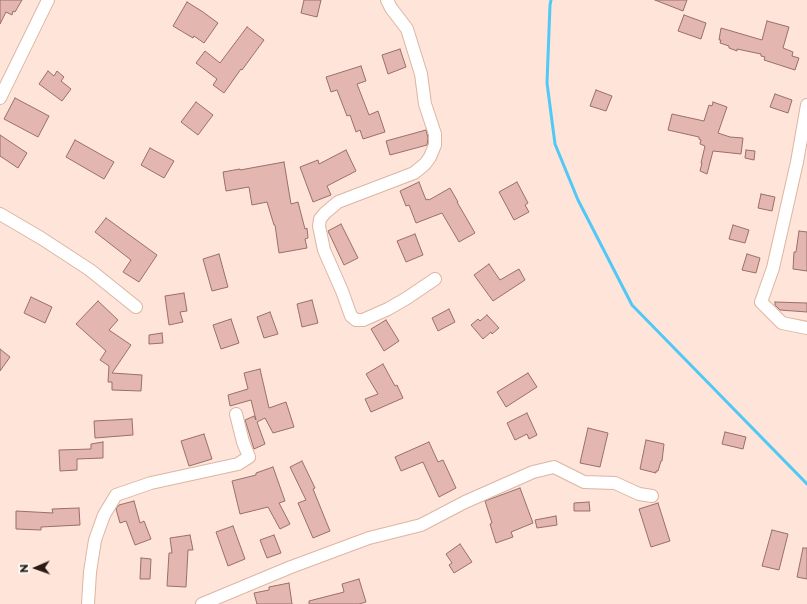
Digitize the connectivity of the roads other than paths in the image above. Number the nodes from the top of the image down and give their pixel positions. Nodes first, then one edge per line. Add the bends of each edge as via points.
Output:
1 (48, 0) edge
2 (387, 0) edge
3 (3, 84) edge
4 (0, 98) edge
5 (807, 105) edge
6 (0, 214) edge
7 (436, 279) dead end
8 (136, 307) dead end
9 (807, 328) edge
10 (236, 414) dead end
11 (652, 496) dead end
12 (88, 604) edge
13 (202, 604) edge

1 - 3 street
2 - 7 street via 403,22 409,37 421,74 425,104 435,134 435,145 425,164 414,173 338,202 320,219 319,226 324,250 351,316 356,320 363,320 388,309
3 - 4 street
5 - 9 street via 798,162 773,268 761,302 782,323
6 - 8 street via 90,270
10 - 12 street via 249,457 238,464 151,483 116,495 104,515 96,540
11 - 13 street via 639,494 615,483 584,482 554,467 526,475 421,525 362,541

